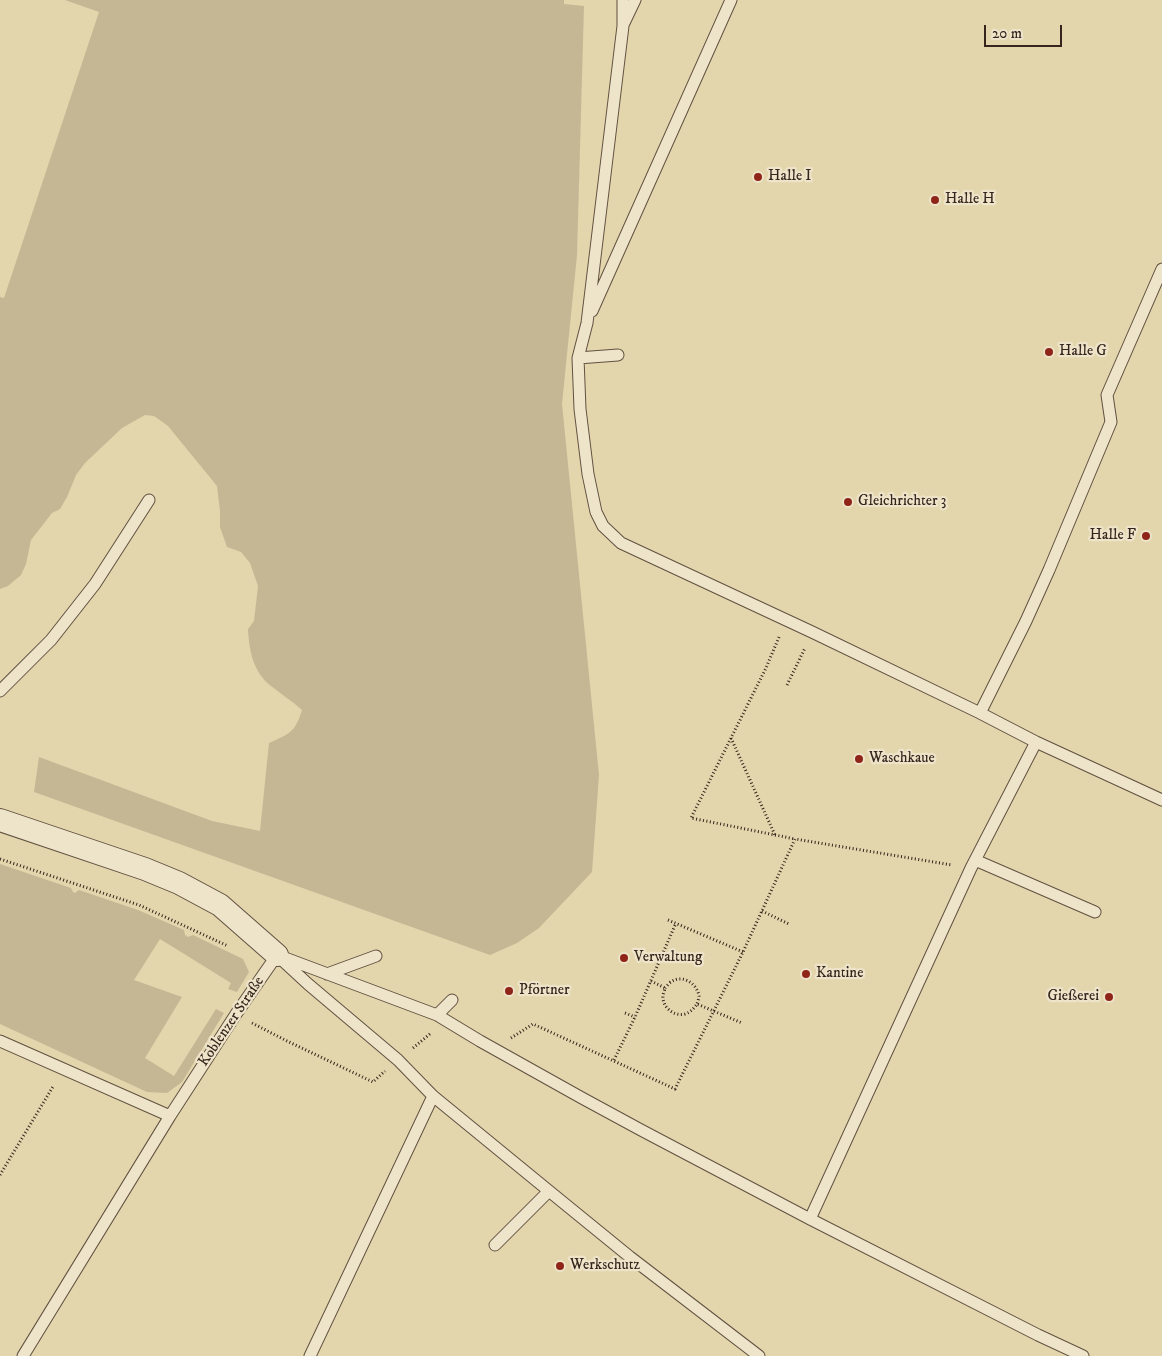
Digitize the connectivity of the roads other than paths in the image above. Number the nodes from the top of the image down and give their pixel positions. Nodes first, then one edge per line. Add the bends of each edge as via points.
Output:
1 (622, 0) edge
2 (636, 0) edge
3 (732, 0) edge
4 (622, 26) junction
5 (1162, 269) edge
6 (587, 323) junction
7 (618, 355) dead end
8 (578, 358) junction
9 (149, 500) dead end
10 (0, 691) edge
11 (980, 713) junction
12 (1036, 742) junction
13 (1162, 800) edge
14 (0, 820) edge
15 (973, 864) junction
16 (1095, 912) dead end
17 (277, 955) junction
18 (376, 956) dead end
19 (327, 974) junction
20 (452, 1000) dead end
21 (442, 1018) junction
22 (0, 1041) edge
23 (433, 1096) junction
24 (170, 1116) junction
25 (549, 1192) junction
26 (810, 1219) junction
27 (494, 1244) dead end
28 (23, 1356) edge
29 (310, 1356) edge
30 (759, 1356) edge
31 (1083, 1356) edge

1 - 4 lane
2 - 4 lane
3 - 6 lane
4 - 6 lane
5 - 11 lane via 1107,395 1111,422 1030,613
6 - 8 lane
7 - 8 lane
8 - 11 lane via 580,409 596,512 603,526 621,543
9 - 10 lane via 95,584 51,640
11 - 12 lane
12 - 13 lane
12 - 15 lane
14 - 17 street via 179,883 220,905
15 - 16 lane
15 - 26 lane
17 - 19 lane
17 - 23 lane via 398,1060
17 - 24 lane, Koblenzer Straße
18 - 19 lane
19 - 21 lane
20 - 21 lane
21 - 26 lane via 582,1098
22 - 24 lane
23 - 25 lane
23 - 29 lane
24 - 28 lane, Koblenzer Straße
25 - 27 lane
25 - 30 lane
26 - 31 lane

